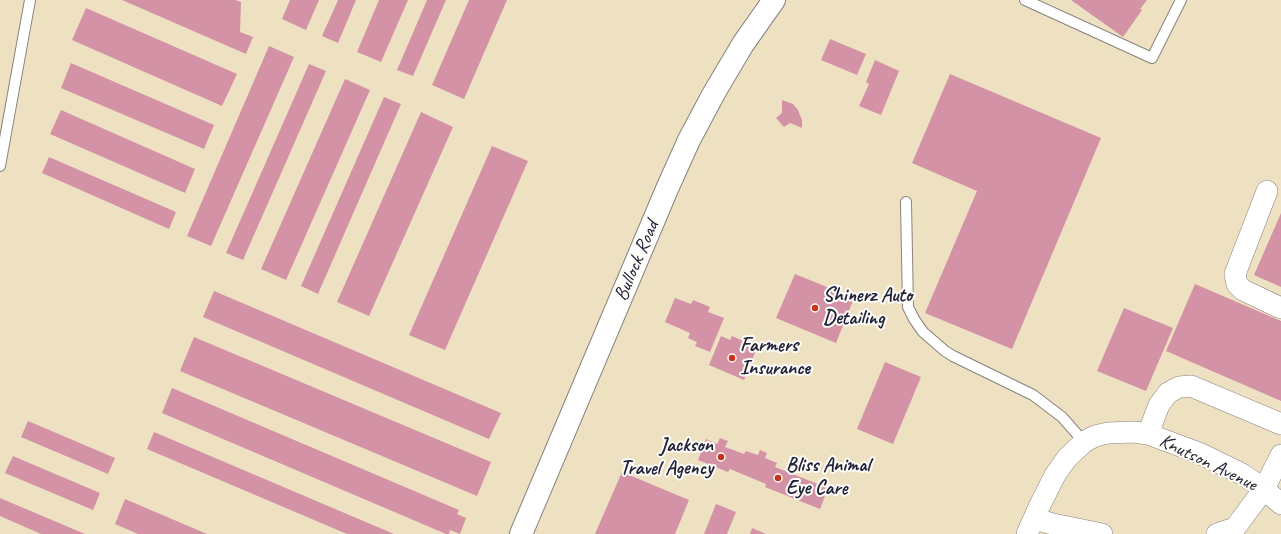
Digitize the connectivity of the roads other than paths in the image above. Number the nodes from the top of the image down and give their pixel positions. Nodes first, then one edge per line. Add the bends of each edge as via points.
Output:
1 (30, 0) edge
2 (774, 0) edge
3 (1025, 0) edge
4 (1181, 0) edge
5 (0, 166) edge
6 (1267, 191) dead end
7 (906, 202) dead end
8 (1281, 308) edge
9 (1281, 424) edge
10 (1148, 434) junction
11 (1084, 442) junction
12 (1281, 455) edge
13 (1264, 489) junction
14 (1281, 504) edge
15 (1031, 526) edge
16 (521, 534) edge
17 (1102, 534) edge
18 (1217, 534) edge

1 - 5 lane
2 - 16 street, Bullock Road via 743,44 690,140
3 - 4 lane via 1152,58
6 - 8 street via 1235,274 1237,284 1243,290
7 - 11 lane via 908,307 923,332 949,354 1034,395 1062,417
9 - 10 street via 1191,386 1179,386 1168,393 1159,405
10 - 11 street, Knutson Avenue via 1108,433
10 - 13 street, Knutson Avenue via 1199,453 1242,474
11 - 15 street, Knutson Avenue via 1067,458 1055,475
12 - 13 street
13 - 14 street, Knutson Avenue
13 - 18 street via 1235,528
15 - 17 street via 1053,524

